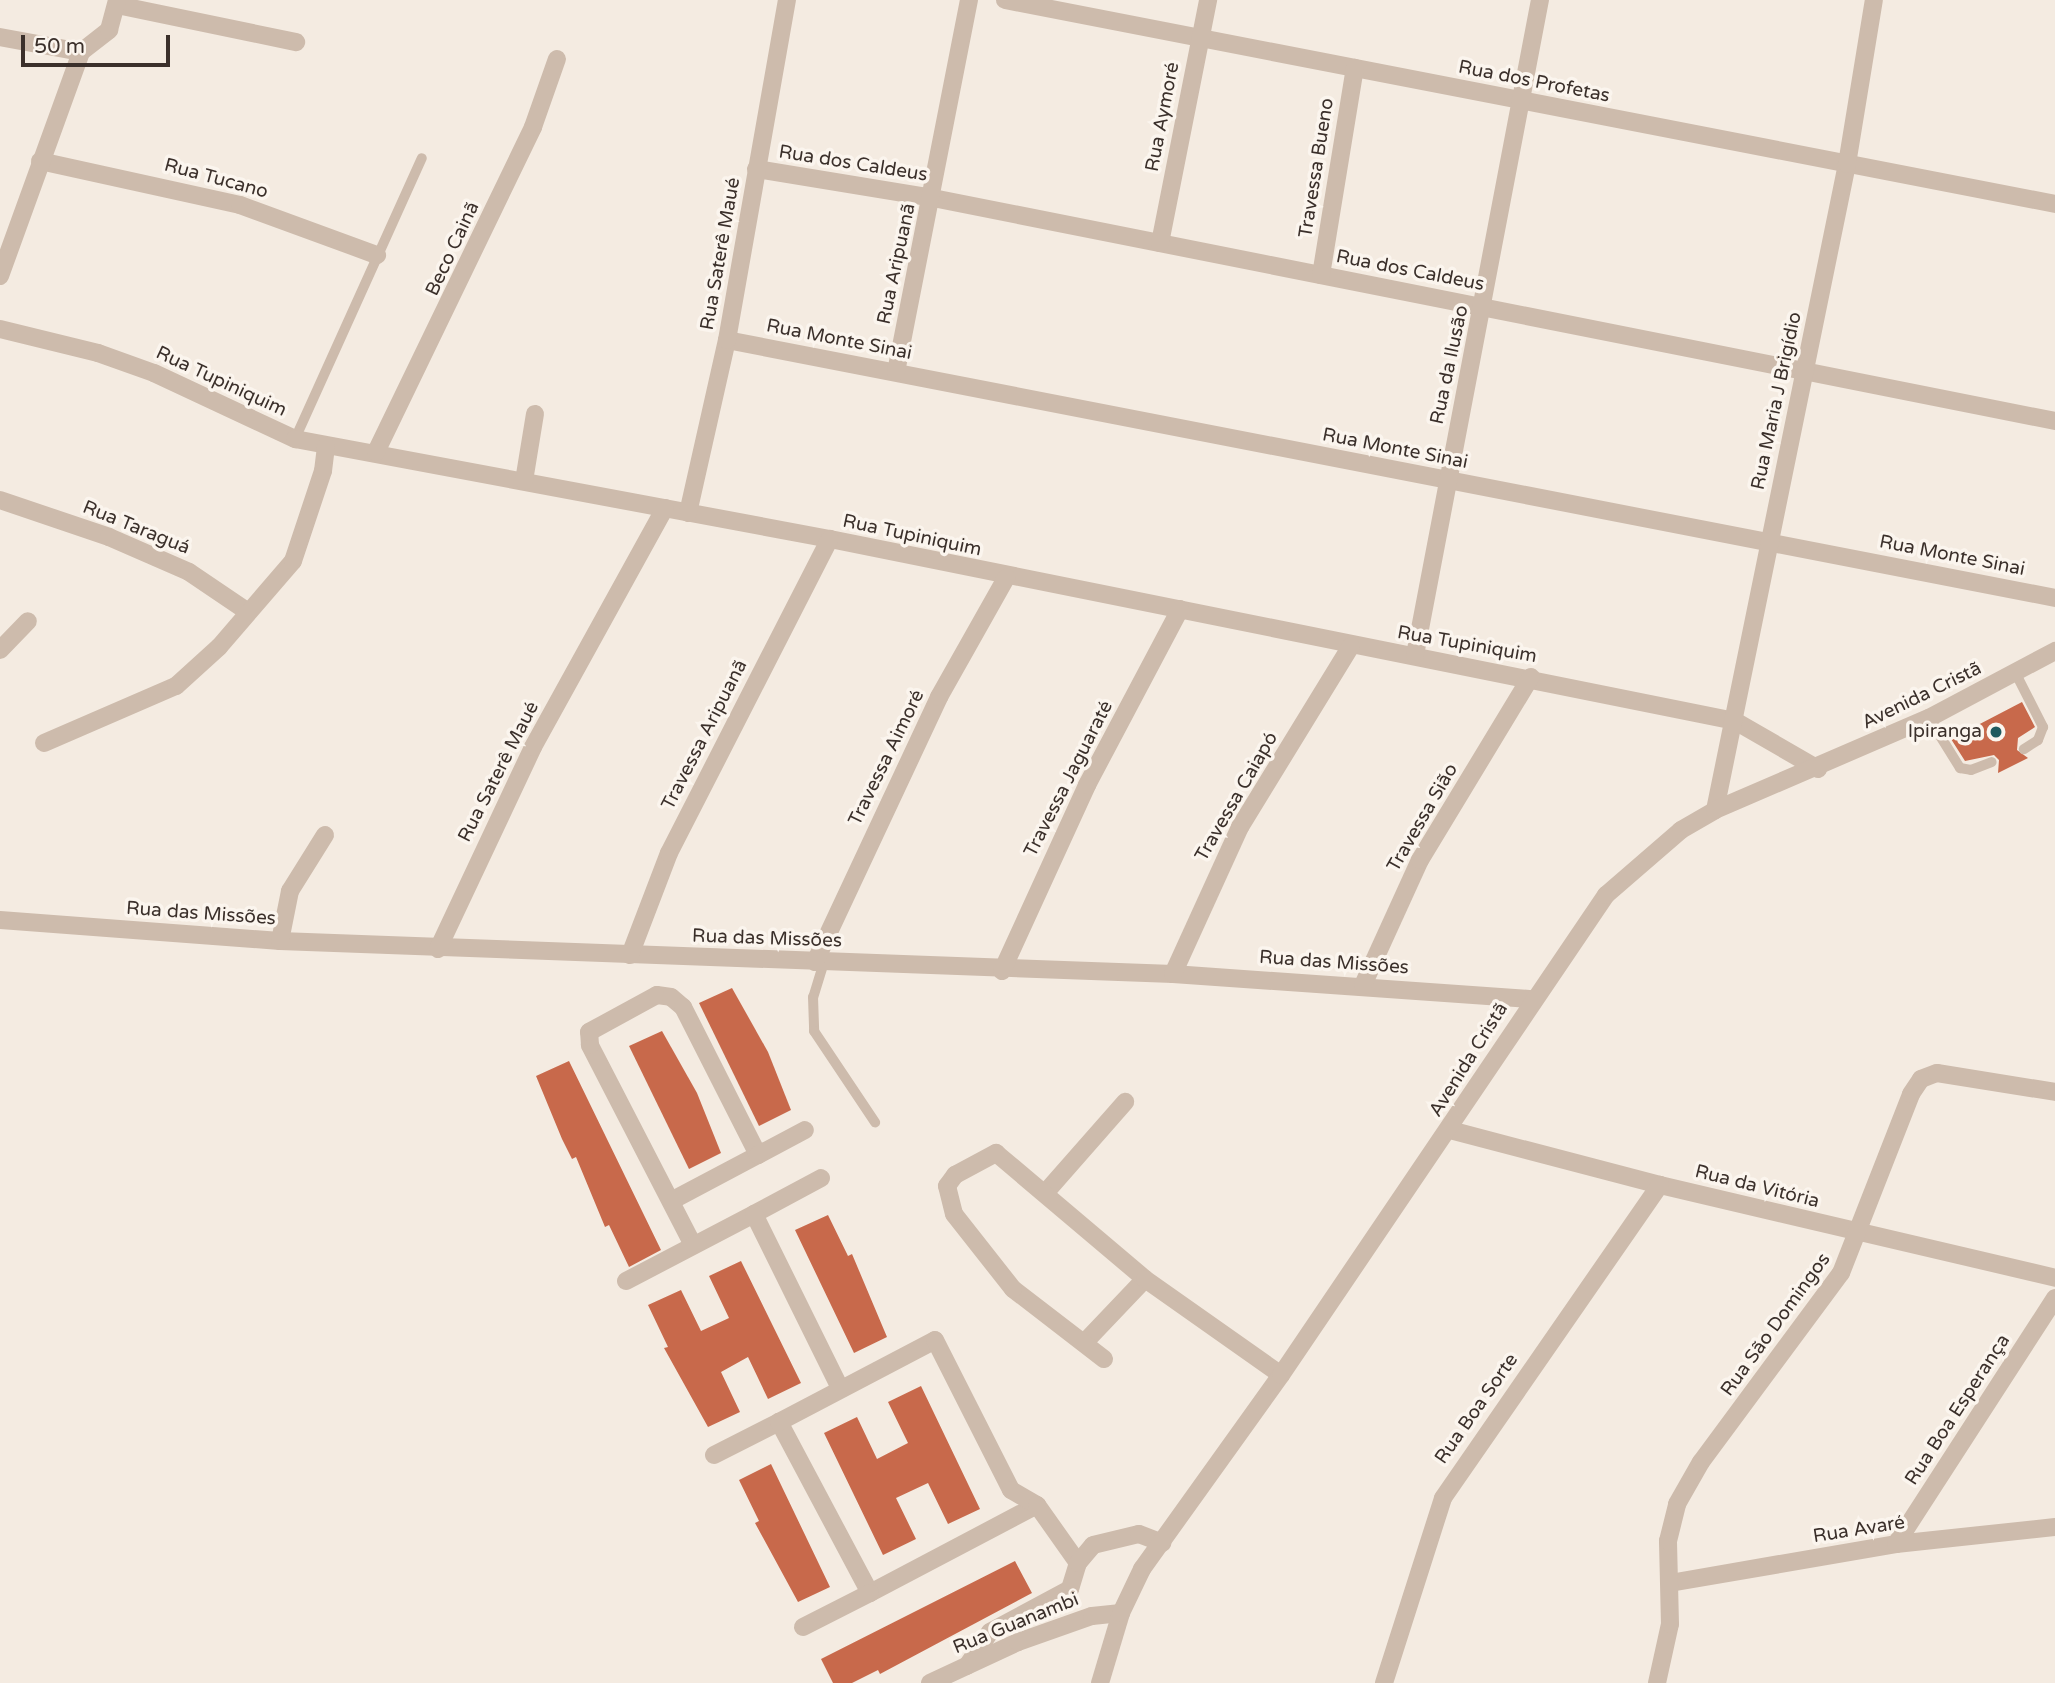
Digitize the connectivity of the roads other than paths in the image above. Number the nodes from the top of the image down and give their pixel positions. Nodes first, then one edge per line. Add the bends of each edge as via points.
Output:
1 (787, 0) edge
2 (969, 0) edge
3 (1005, 0) edge
4 (1208, 0) edge
5 (1540, 0) edge
6 (117, 2) edge
7 (1870, 3) edge
8 (0, 37) edge
9 (1200, 38) junction
10 (296, 42) dead end
11 (80, 52) junction
12 (557, 59) dead end
13 (1355, 68) junction
14 (1520, 100) junction
15 (422, 158) dead end
16 (40, 161) junction
17 (1847, 164) junction
18 (756, 169) junction
19 (933, 198) junction
20 (2055, 204) edge
21 (1160, 243) junction
22 (377, 255) junction
23 (1321, 275) junction
24 (0, 276) edge
25 (1484, 307) junction
26 (0, 329) edge
27 (727, 340) junction
28 (1806, 368) junction
29 (896, 372) junction
30 (534, 414) dead end
31 (2055, 421) edge
32 (295, 439) junction
33 (326, 446) junction
34 (376, 452) junction
35 (1448, 480) junction
36 (524, 481) junction
37 (0, 500) edge
38 (665, 508) junction
39 (688, 513) junction
40 (830, 540) junction
41 (1767, 543) junction
42 (1006, 578) junction
43 (2055, 597) edge
44 (1180, 609) junction
45 (248, 612) junction
46 (27, 621) dead end
47 (1351, 646) junction
48 (0, 650) edge
49 (2055, 651) edge
50 (1415, 656) junction
51 (2015, 672) junction
52 (1531, 677) junction
53 (1929, 718) junction
54 (1735, 721) junction
55 (44, 743) dead end
56 (2024, 749) dead end
57 (1992, 762) dead end
58 (1818, 769) junction
59 (1715, 810) junction
60 (325, 835) dead end
61 (0, 920) edge
62 (280, 941) junction
63 (438, 949) junction
64 (630, 955) junction
65 (820, 962) junction
66 (1002, 971) junction
67 (1172, 974) junction
68 (1363, 985) junction
69 (1532, 999) junction
70 (2055, 1092) edge
71 (1125, 1102) dead end
72 (875, 1122) dead end
73 (805, 1129) dead end
74 (1450, 1130) junction
75 (758, 1155) junction
76 (821, 1178) dead end
77 (1660, 1185) junction
78 (1046, 1192) junction
79 (671, 1202) junction
80 (754, 1214) junction
81 (1860, 1234) junction
82 (692, 1243) junction
83 (2055, 1278) edge
84 (1145, 1279) junction
85 (626, 1281) dead end
86 (2055, 1298) edge
87 (1084, 1343) junction
88 (1104, 1359) dead end
89 (1281, 1376) junction
90 (840, 1388) junction
91 (779, 1422) junction
92 (714, 1455) dead end
93 (1037, 1505) junction
94 (2055, 1527) edge
95 (1162, 1543) junction
96 (1896, 1544) junction
97 (1078, 1563) junction
98 (1670, 1583) junction
99 (870, 1593) junction
100 (1121, 1613) junction
101 (803, 1627) dead end
102 (967, 1666) junction
103 (930, 1683) edge
104 (1100, 1683) edge
105 (1384, 1683) edge
106 (1657, 1683) edge

1 - 18 street, Rua Saterê Maué
2 - 19 street, Rua Aripuanã
3 - 9 street, Rua dos Profetas
4 - 9 street, Rua Aymoré
5 - 14 street, Rua da Ilusão
6 - 10 street
6 - 11 street via 109,30
7 - 17 street, Rua Maria J Brigídio
8 - 11 street
9 - 13 street, Rua dos Profetas
9 - 21 street, Rua Aymoré
11 - 16 street
12 - 34 street, Beco Cainã via 533,127
13 - 14 street, Rua dos Profetas
13 - 23 street, Travessa Bueno
14 - 17 street, Rua dos Profetas
14 - 25 street, Rua da Ilusão
15 - 22 lane
16 - 22 street, Rua Tucano via 240,205
16 - 24 street
17 - 20 street, Rua dos Profetas
17 - 28 street, Rua Maria J Brigídio
18 - 19 street, Rua dos Caldeus
18 - 27 street, Rua Saterê Maué
19 - 21 street, Rua dos Caldeus
19 - 29 street, Rua Aripuanã
21 - 23 street, Rua dos Caldeus
22 - 32 lane
23 - 25 street, Rua dos Caldeus
25 - 28 street, Rua dos Caldeus
25 - 35 street, Rua da Ilusão
26 - 32 street, Rua Tupiniquim via 98,353 154,373
27 - 29 street, Rua Monte Sinai
27 - 39 street, Rua Saterê Maué
28 - 31 street, Rua dos Caldeus
28 - 41 street, Rua Maria J Brigídio
29 - 35 street, Rua Monte Sinai
30 - 36 street
32 - 33 street, Rua Tupiniquim
33 - 34 street, Rua Tupiniquim
33 - 45 street via 323,471 293,561
34 - 36 street, Rua Tupiniquim
35 - 41 street, Rua Monte Sinai
35 - 50 street, Rua da Ilusão
36 - 38 street, Rua Tupiniquim
37 - 45 street, Rua Taraguá via 109,537 189,572
38 - 39 street, Rua Tupiniquim
38 - 63 street, Rua Saterê Maué via 533,747
39 - 40 street, Rua Tupiniquim
40 - 42 street, Rua Tupiniquim
40 - 64 street, Travessa Aripuanã via 668,853
41 - 43 street, Rua Monte Sinai
41 - 54 street, Rua Maria J Brigídio
42 - 44 street, Rua Tupiniquim
42 - 65 street, Travessa Aimoré via 939,697
44 - 47 street, Rua Tupiniquim
44 - 66 street, Travessa Jaguaraté via 1087,785
45 - 55 street via 219,647 176,686
46 - 48 street
47 - 50 street, Rua Tupiniquim
47 - 67 street, Travessa Caiapó via 1240,827
49 - 51 street, Avenida Cristã
50 - 52 street, Rua Tupiniquim
51 - 53 street, Avenida Cristã
51 - 56 lane via 2043,727 2038,740
52 - 54 street, Rua Tupiniquim
52 - 68 street, Travessa Sião via 1420,860
53 - 57 lane via 1959,768 1971,770
53 - 58 street, Avenida Cristã
54 - 58 street, Rua Tupiniquim
54 - 59 street, Rua Maria J Brigídio
58 - 59 street, Avenida Cristã
59 - 69 street, Avenida Cristã via 1681,830 1606,895
60 - 62 street via 290,891
61 - 62 street, Rua das Missões
62 - 63 street, Rua das Missões
63 - 64 street, Rua das Missões
64 - 65 street, Rua das Missões
65 - 66 street, Rua das Missões
65 - 72 lane via 813,997 814,1031
66 - 67 street, Rua das Missões
67 - 68 street, Rua das Missões
68 - 69 street, Rua das Missões
69 - 74 street, Avenida Cristã
70 - 81 street, Rua São Domingos via 1964,1074 1937,1073 1922,1079 1898,1122
71 - 78 street
73 - 75 street
74 - 77 street, Rua da Vitória
74 - 89 street, Avenida Cristã
75 - 79 street
75 - 79 street via 683,1007 671,997 657,995 600,1024 589,1032 590,1045
76 - 80 street
77 - 81 street, Rua da Vitória
77 - 105 street, Rua Boa Sorte via 1443,1497
78 - 84 street
78 - 87 street via 996,1153 955,1175 947,1186 947,1200 1013,1289
79 - 82 street
80 - 82 street
80 - 90 street
81 - 83 street, Rua da Vitória
81 - 98 street, Rua São Domingos via 1829,1292 1701,1462 1676,1504 1668,1541
82 - 85 street
84 - 87 street
84 - 89 street
86 - 96 street, Rua Boa Esperança
87 - 88 street
89 - 95 street, Avenida Cristã
90 - 91 street
90 - 93 street via 935,1340 1011,1490
91 - 92 street
91 - 99 street
93 - 97 street
93 - 99 street
94 - 96 street, Rua Avaré
95 - 97 street via 1139,1534 1105,1542 1093,1545
95 - 100 street, Avenida Cristã via 1142,1569
96 - 98 street, Rua Avaré
97 - 102 street via 1070,1589 990,1632
98 - 106 street, Rua São Domingos via 1670,1623
99 - 101 street
100 - 102 street, Rua Guanambi via 1092,1616
100 - 104 street, Avenida Cristã
102 - 103 street, Rua Guanambi

